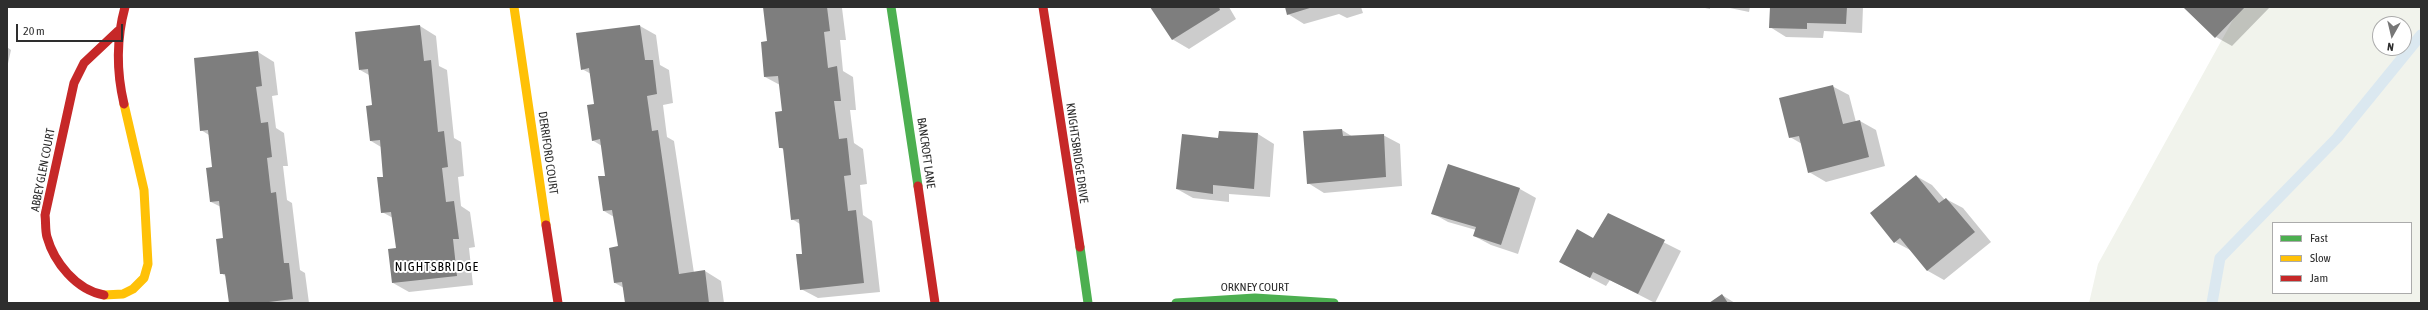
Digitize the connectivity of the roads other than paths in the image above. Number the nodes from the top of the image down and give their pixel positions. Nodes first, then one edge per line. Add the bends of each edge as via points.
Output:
1 (126, 7) edge
2 (514, 7) edge
3 (891, 7) edge
4 (1043, 7) edge
5 (118, 31) junction
6 (558, 303) edge
7 (935, 303) edge
8 (1088, 303) edge
9 (1176, 303) edge
10 (1334, 303) edge

1 - 5 street, ABBEY GLEN COURT
2 - 6 street, DERRIFORD COURT
3 - 7 street, BANCROFT LANE
4 - 8 street, KNIGHTSBRIDGE DRIVE
5 - 5 street, ABBEY GLEN COURT via 116,53 119,78 144,186 149,261 145,276 130,292 112,297 98,295 82,286 58,260 47,237 45,215 74,84 84,63
9 - 10 street, ORKNEY COURT via 1274,298

